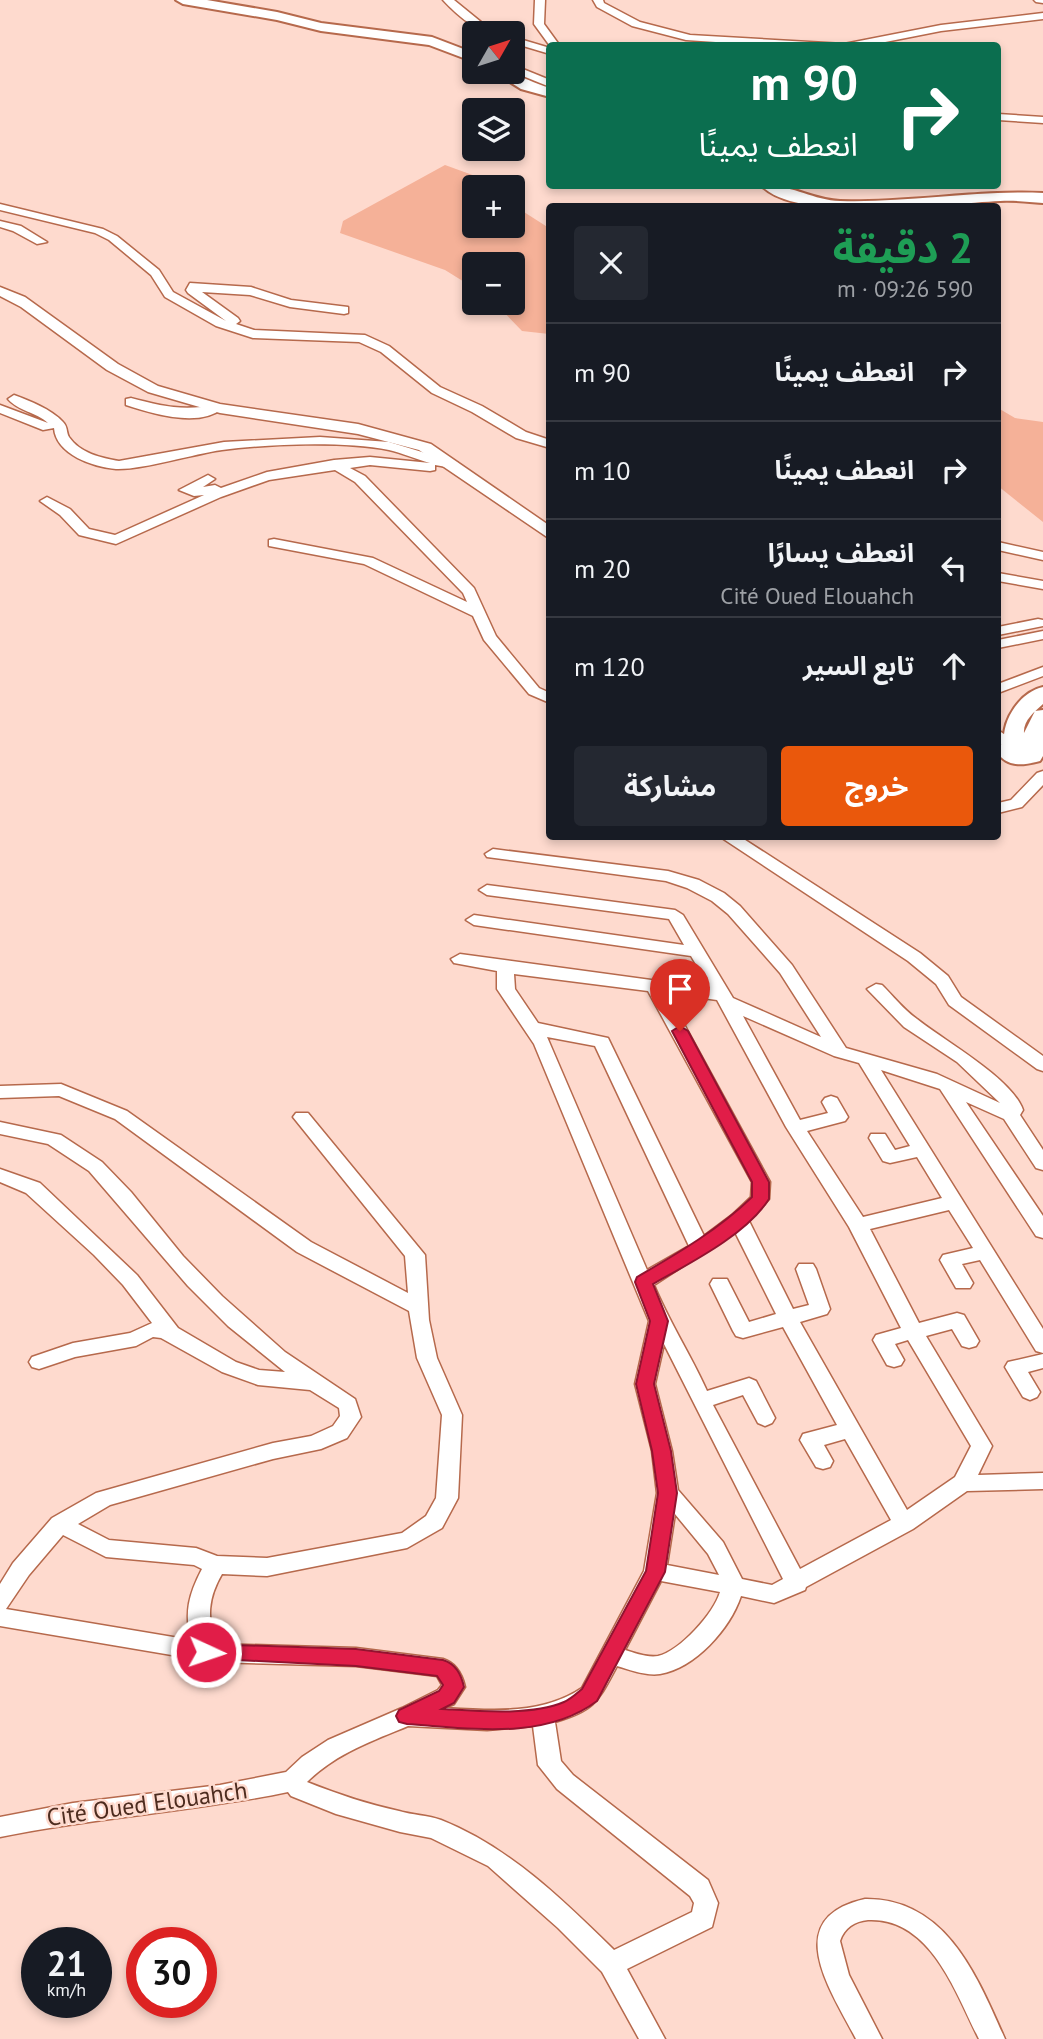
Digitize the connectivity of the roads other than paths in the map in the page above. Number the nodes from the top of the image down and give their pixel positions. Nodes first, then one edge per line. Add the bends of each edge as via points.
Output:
1 (183, 0) edge
2 (448, 0) edge
3 (540, 0) edge
4 (598, 0) edge
5 (465, 4) edge
6 (1043, 16) edge
7 (475, 21) edge
8 (552, 42) edge
9 (767, 42) edge
10 (866, 42) edge
11 (525, 44) edge
12 (546, 50) edge
13 (462, 53) edge
14 (525, 73) edge
15 (546, 82) edge
16 (522, 84) edge
17 (546, 92) edge
18 (1001, 117) edge
19 (1043, 120) edge
20 (777, 189) edge
21 (1043, 198) edge
22 (822, 203) edge
23 (902, 203) edge
24 (0, 207) edge
25 (0, 222) edge
26 (99, 232) junction
27 (41, 242) dead end
28 (0, 291) edge
29 (344, 310) dead end
30 (258, 334) junction
31 (14, 399) dead end
32 (131, 402) dead end
33 (216, 408) junction
34 (0, 409) edge
35 (61, 433) junction
36 (546, 443) edge
37 (334, 464) junction
38 (453, 466) junction
39 (208, 479) dead end
40 (475, 483) junction
41 (243, 484) junction
42 (47, 501) dead end
43 (546, 531) edge
44 (274, 543) dead end
45 (1001, 546) edge
46 (1043, 556) edge
47 (1001, 578) edge
48 (1043, 585) edge
49 (478, 613) junction
50 (1041, 629) edge
51 (1001, 631) edge
52 (1001, 643) edge
53 (1043, 671) edge
54 (1001, 688) edge
55 (1043, 693) edge
56 (546, 697) edge
57 (1043, 716) edge
58 (1017, 749) edge
59 (1043, 776) edge
60 (1001, 807) edge
61 (733, 840) edge
62 (493, 854) dead end
63 (487, 890) dead end
64 (474, 920) dead end
65 (697, 951) junction
66 (460, 959) dead end
67 (505, 967) junction
68 (655, 987) junction
69 (876, 989) dead end
70 (725, 998) junction
71 (533, 1028) junction
72 (840, 1052) junction
73 (866, 1060) junction
74 (1043, 1065) edge
75 (945, 1084) junction
76 (0, 1092) edge
77 (831, 1102) dead end
78 (1010, 1115) junction
79 (302, 1117) dead end
80 (795, 1127) junction
81 (0, 1128) edge
82 (878, 1138) dead end
83 (920, 1150) junction
84 (1043, 1164) edge
85 (0, 1175) edge
86 (953, 1202) junction
87 (739, 1220) junction
88 (858, 1225) junction
89 (1043, 1231) edge
90 (700, 1248) junction
91 (985, 1252) junction
92 (806, 1269) dead end
93 (643, 1282) junction
94 (963, 1283) dead end
95 (720, 1284) dead end
96 (418, 1307) junction
97 (788, 1319) junction
98 (659, 1321) junction
99 (913, 1331) junction
100 (171, 1333) junction
101 (969, 1341) dead end
102 (1043, 1346) edge
103 (894, 1360) dead end
104 (1043, 1361) edge
105 (39, 1362) dead end
106 (311, 1383) junction
107 (1030, 1392) dead end
108 (701, 1401) junction
109 (765, 1418) dead end
110 (850, 1430) junction
111 (823, 1461) dead end
112 (1043, 1481) edge
113 (962, 1483) junction
114 (668, 1493) junction
115 (905, 1523) junction
116 (60, 1524) junction
117 (216, 1565) junction
118 (653, 1578) junction
119 (797, 1584) junction
120 (733, 1587) junction
121 (0, 1602) edge
122 (0, 1617) edge
123 (206, 1652) junction
124 (611, 1654) junction
125 (407, 1716) junction
126 (543, 1716) junction
127 (293, 1781) junction
128 (0, 1827) edge
129 (611, 1964) junction
130 (652, 2039) edge
131 (869, 2039) edge
132 (992, 2039) edge

1 - 13 main road via 321,27 432,41
2 - 5 street
3 - 8 street via 539,24
4 - 9 street via 636,24 690,38
5 - 7 street
6 - 10 street
11 - 12 street
14 - 15 street
16 - 17 main road
18 - 19 street
20 - 22 main road
21 - 23 main road via 1000,196
24 - 26 street
25 - 26 street
25 - 27 street
26 - 30 street via 155,273 169,294 220,323
28 - 33 street via 21,300 110,366 152,388
29 - 30 street via 290,303 251,291 194,286 192,290 226,316
30 - 36 street via 361,338 385,349 436,390
31 - 35 street via 45,413 60,426
32 - 33 street via 167,414 198,415
33 - 38 street via 406,440
34 - 35 street
35 - 38 street via 75,451 119,465 224,446 320,441 389,446
37 - 40 street via 370,461 440,468
37 - 41 street via 267,475
37 - 49 street via 360,479 447,567 469,591
38 - 40 street
39 - 41 street via 186,489 194,492
40 - 43 street
41 - 42 street via 116,540 84,532
44 - 49 street via 368,561
45 - 46 street
47 - 48 street
49 - 56 street via 489,637 534,691
50 - 51 street
50 - 52 street
53 - 54 street
55 - 58 main road via 1013,727
57 - 58 main road
59 - 60 street via 1016,804
61 - 74 street via 914,957 942,980 955,1001
62 - 72 street via 668,876 718,897 786,969
63 - 65 street via 676,915
64 - 65 street
65 - 70 street
66 - 67 street
67 - 68 street
67 - 71 street via 506,989
68 - 70 street
68 - 87 street via 761,1182 760,1199
69 - 78 street via 910,1023 963,1058 1012,1104
70 - 72 street
70 - 80 street
71 - 90 street via 602,1042
71 - 93 street
72 - 73 street
73 - 75 street
73 - 83 street
75 - 78 street
75 - 89 street
76 - 96 street via 61,1090 121,1115 304,1247
77 - 80 street via 839,1117
78 - 84 street
79 - 96 street via 415,1255
80 - 88 street
81 - 106 street via 32,1132 63,1143 104,1174 176,1261 268,1351
82 - 83 street via 890,1157
83 - 86 street
85 - 100 street via 33,1188 91,1241 130,1280
86 - 88 street
86 - 91 street
87 - 90 street
87 - 97 street
88 - 99 street
90 - 93 street
91 - 94 street via 950,1260
91 - 102 street
92 - 97 street via 820,1309
93 - 98 street
95 - 97 street via 743,1331
96 - 117 street via 427,1358 452,1415 447,1498 434,1522 407,1540 267,1567
97 - 110 street
98 - 108 street via 680,1353
98 - 114 street via 645,1384
99 - 101 street via 957,1320
99 - 103 street via 883,1340
99 - 113 street via 982,1446
100 - 105 street via 157,1328 136,1339 73,1350
100 - 106 street via 229,1367 258,1377
104 - 107 street via 1015,1367
106 - 116 street via 348,1404 351,1417 340,1432 314,1443 103,1499
108 - 109 street via 749,1386
108 - 119 street
110 - 111 street via 810,1440
110 - 115 street
112 - 113 street
113 - 115 street
114 - 118 street
114 - 120 street via 699,1525 727,1568
115 - 119 street
116 - 117 street via 106,1548 196,1557
116 - 121 street
117 - 123 street via 204,1584 196,1617
118 - 120 street via 710,1580
118 - 124 street, Cité Oued Elouahch
119 - 120 street via 774,1594
120 - 124 street via 721,1616 676,1658 662,1665 643,1664
122 - 123 street
123 - 125 street via 356,1657 443,1668 454,1687 446,1697
124 - 126 street, Cité Oued Elouahch via 590,1695 572,1708
125 - 126 street, Cité Oued Elouahch via 487,1720
125 - 127 street, Cité Oued Elouahch via 336,1747
126 - 129 street via 550,1765 565,1782 699,1888 706,1903 703,1919
127 - 128 street, Cité Oued Elouahch via 242,1793
127 - 129 street via 299,1789 336,1804 435,1828 496,1859
129 - 130 street
131 - 132 street via 833,1966 828,1941 837,1922 854,1910 876,1908 894,1912 937,1938

